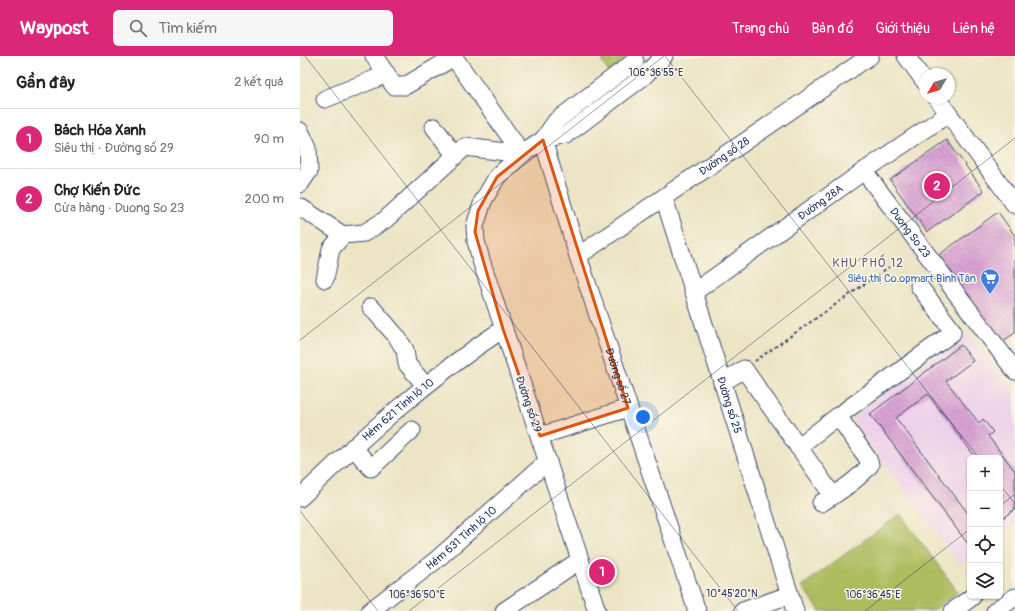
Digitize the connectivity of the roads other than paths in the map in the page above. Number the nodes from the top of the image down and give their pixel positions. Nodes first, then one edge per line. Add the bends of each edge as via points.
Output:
1 (374, 56) edge
2 (454, 56) edge
3 (664, 56) edge
4 (870, 56) edge
5 (906, 56) edge
6 (635, 58) edge
7 (387, 74) junction
8 (919, 74) edge
9 (643, 77) junction
10 (325, 99) dead end
11 (940, 104) edge
12 (948, 114) junction
13 (434, 127) dead end
14 (300, 131) edge
15 (543, 140) junction
16 (522, 154) junction
17 (455, 155) junction
18 (864, 171) junction
19 (300, 184) edge
20 (664, 198) junction
21 (1015, 205) edge
22 (300, 207) edge
23 (343, 235) junction
24 (578, 256) junction
25 (325, 279) dead end
26 (919, 286) dead end
27 (694, 292) junction
28 (371, 307) dead end
29 (503, 329) junction
30 (1009, 348) edge
31 (1015, 371) edge
32 (722, 383) junction
33 (425, 385) junction
34 (628, 408) junction
35 (838, 416) junction
36 (412, 430) dead end
37 (540, 436) junction
38 (353, 447) junction
39 (798, 447) junction
40 (548, 461) junction
41 (300, 498) edge
42 (580, 560) junction
43 (789, 595) junction
44 (1015, 597) edge
45 (969, 599) edge
46 (370, 611) edge
47 (504, 611) edge
48 (597, 611) edge
49 (697, 611) edge
50 (743, 611) edge
51 (795, 611) edge
52 (953, 611) edge
53 (995, 611) edge

1 - 7 street
2 - 7 street via 405,86 394,86
2 - 16 street
3 - 9 street
4 - 20 street, Đường số 28
5 - 8 street
6 - 9 street
6 - 15 street via 556,121
7 - 10 street
9 - 15 street via 566,135
11 - 12 street
12 - 18 street, Đường 28A
12 - 21 street
13 - 17 street
14 - 19 street via 308,148 309,171
15 - 16 street, Đường số 29
15 - 24 street, Đường số 27
16 - 17 street via 465,147
16 - 29 street, Đường số 29 via 496,177 476,218 475,232 481,260
17 - 23 street via 385,220 364,233
18 - 27 street, Đường 28A
18 - 30 street, Duong So 23
20 - 24 street, Đường số 28
20 - 27 street, Đường số 25
22 - 23 street
23 - 25 street via 331,249
24 - 34 street, Đường số 27
26 - 35 street via 952,333
27 - 32 street, Đường số 25
28 - 33 street via 397,337 405,350 407,364
29 - 33 street, Hẻm 621 Tỉnh lộ 10
29 - 37 street, Đường số 29
30 - 31 street, Duong So 23
32 - 39 street via 744,369
32 - 43 street, Đường số 25
33 - 38 street, Hẻm 621 Tỉnh lộ 10
34 - 37 street
34 - 49 street, Đường số 27
35 - 39 street
35 - 39 street via 868,459 870,465 864,472 826,500
36 - 38 street via 371,468
37 - 40 street, Đường số 29
38 - 41 street, Hẻm 621 Tỉnh lộ 10
40 - 42 street, Đường số 29
40 - 46 street, Hẻm 631 Tỉnh lộ 10 via 435,561
42 - 47 street
42 - 48 street, Đường số 29
43 - 50 street
43 - 51 street, Đường số 25
44 - 53 street
45 - 52 street

